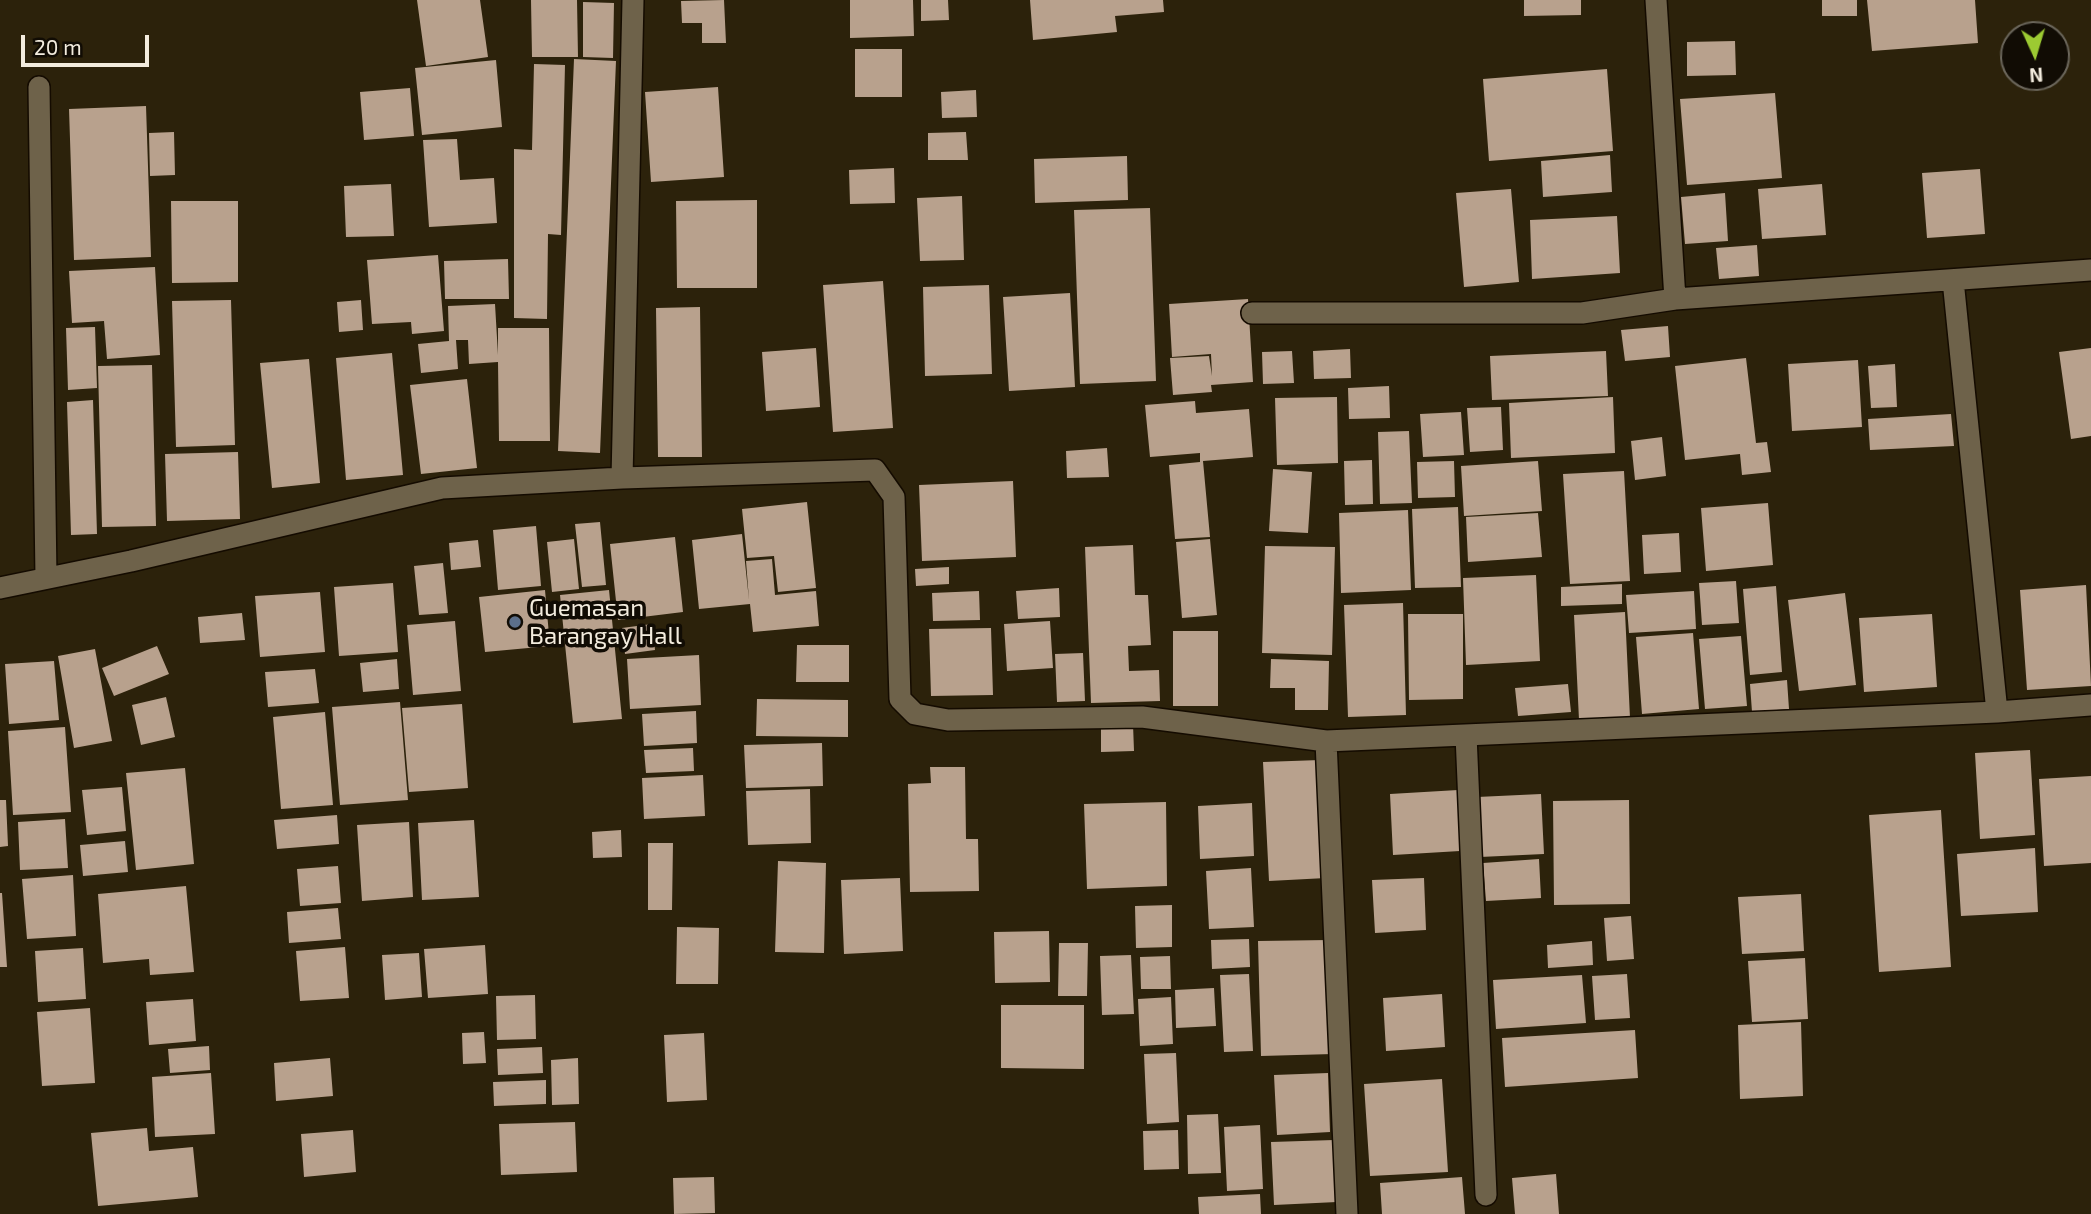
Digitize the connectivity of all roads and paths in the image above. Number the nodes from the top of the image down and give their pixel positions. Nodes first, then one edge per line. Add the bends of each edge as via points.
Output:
1 (633, 0) edge
2 (1656, 0) edge
3 (39, 87) dead end
4 (2091, 270) edge
5 (1953, 280) junction
6 (1675, 299) junction
7 (1252, 313) dead end
8 (622, 478) junction
9 (46, 579) junction
10 (0, 587) edge
11 (2091, 705) edge
12 (1997, 712) junction
13 (1466, 735) junction
14 (1326, 741) junction
15 (1486, 1195) dead end
16 (1347, 1214) edge

1 - 8 street
2 - 6 street
3 - 9 street
4 - 5 street
5 - 6 street
5 - 12 street
6 - 7 street via 1582,313
8 - 9 street via 442,488
8 - 14 street via 874,470 894,497 900,699 915,714 948,720 1142,717
9 - 10 street
11 - 12 street
12 - 13 street
13 - 14 street
13 - 15 street
14 - 16 street

